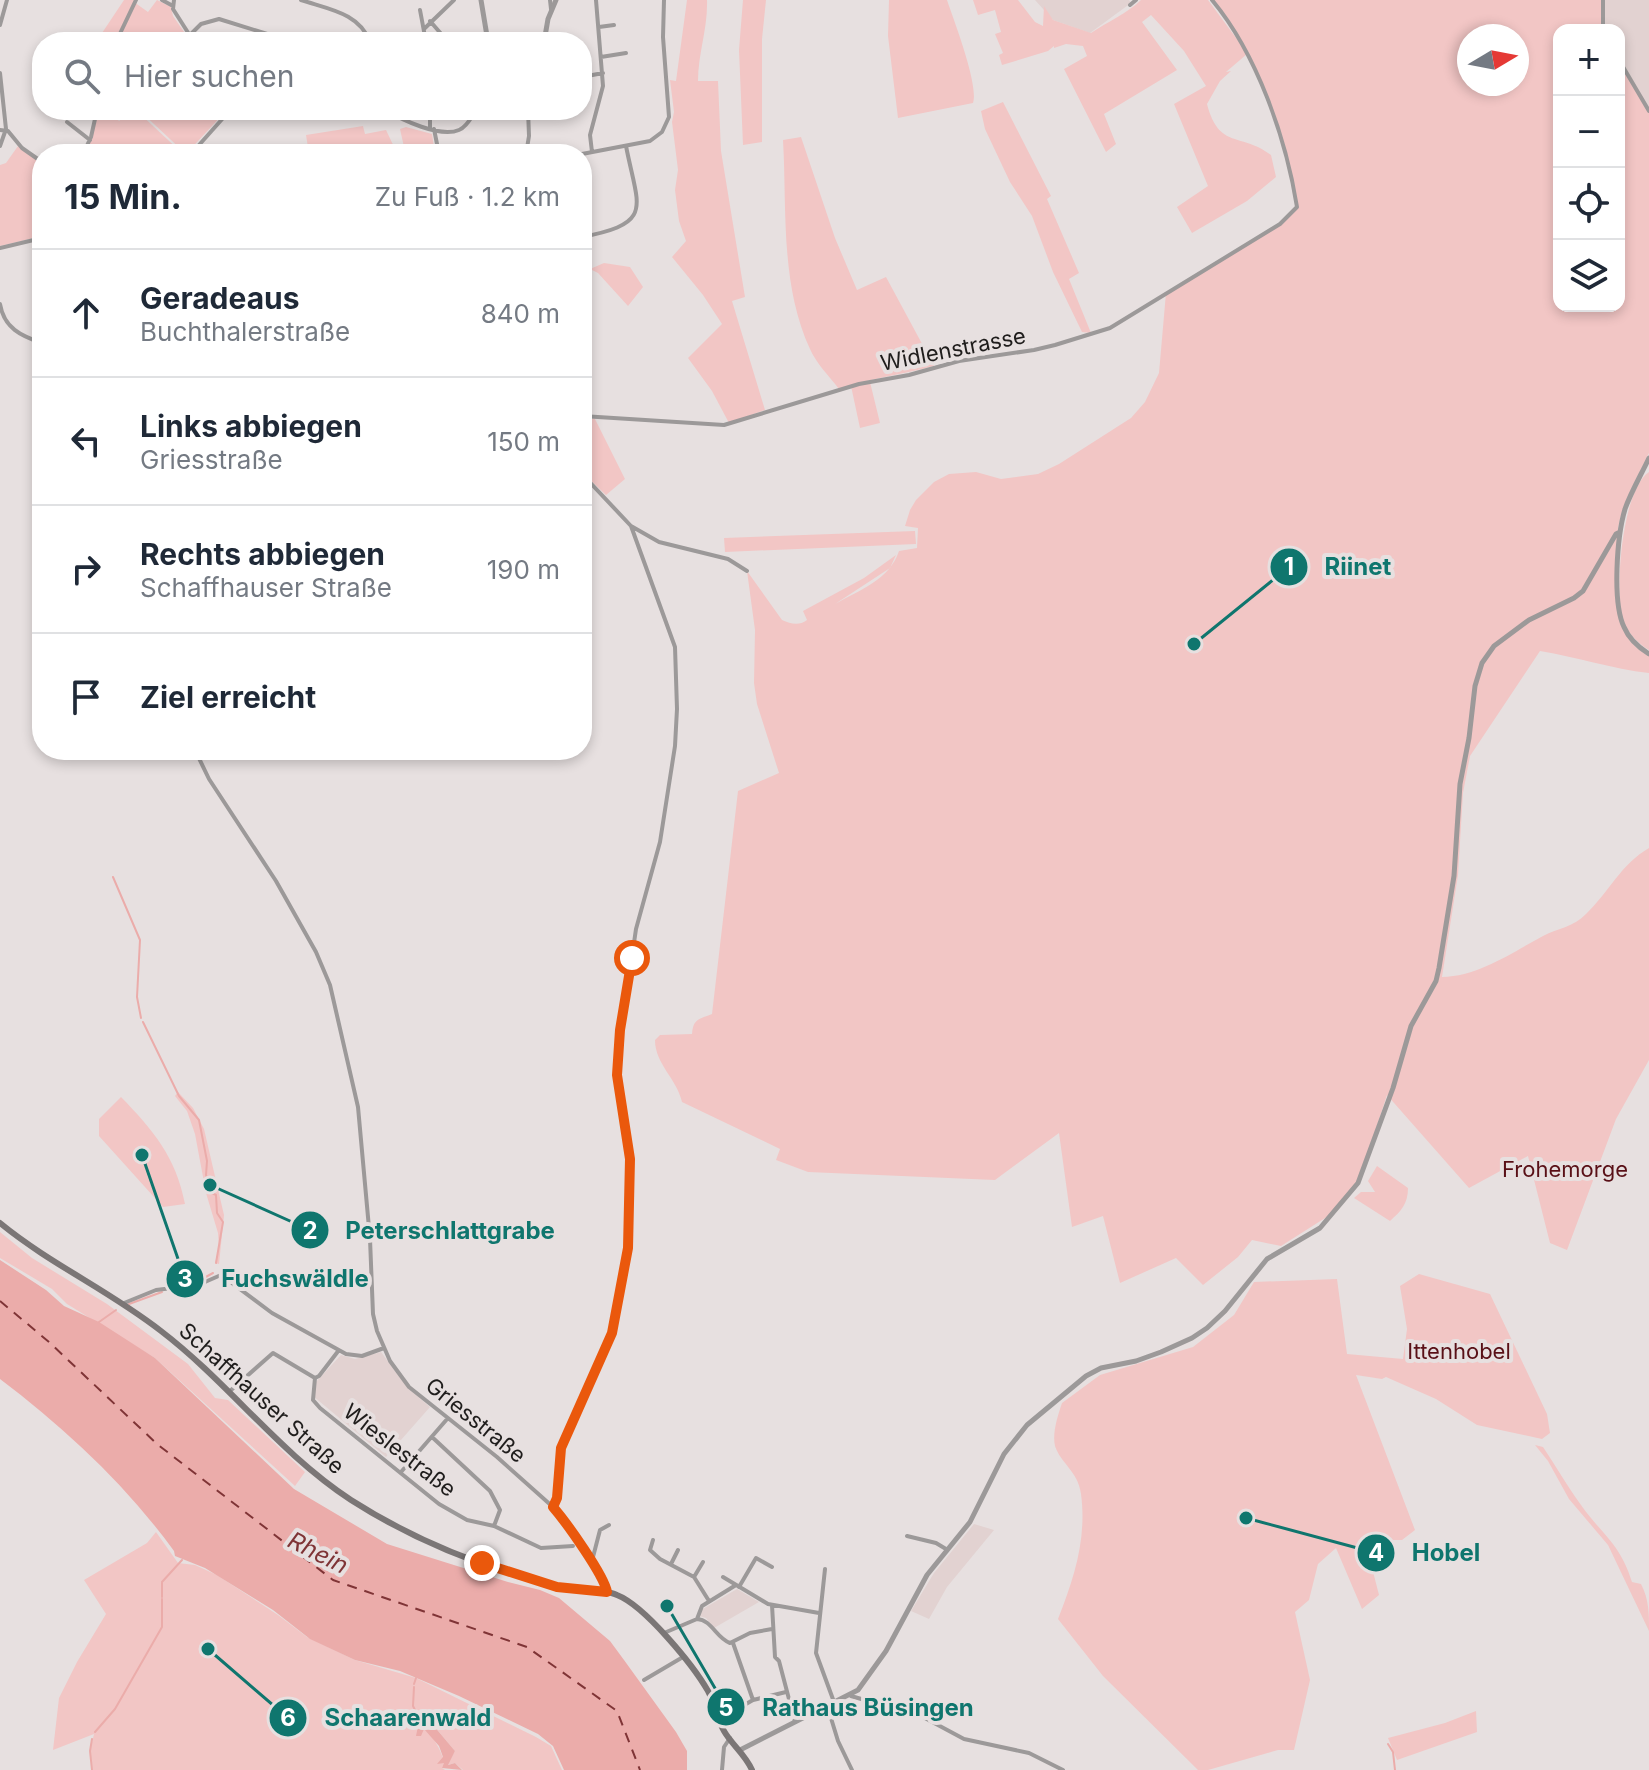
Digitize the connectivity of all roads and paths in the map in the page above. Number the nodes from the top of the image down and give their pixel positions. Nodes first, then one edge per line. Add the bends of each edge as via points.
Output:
1 (7, 0) edge
2 (136, 0) edge
3 (162, 0) edge
4 (301, 0) edge
5 (454, 0) edge
6 (481, 0) edge
7 (550, 0) edge
8 (556, 0) edge
9 (596, 0) edge
10 (664, 0) edge
11 (1212, 0) edge
12 (1603, 0) edge
13 (173, 3) edge
14 (2, 8) edge
15 (551, 9) junction
16 (420, 10) dead end
17 (430, 21) junction
18 (1602, 24) edge
19 (0, 25) edge
20 (614, 25) dead end
21 (599, 27) junction
22 (425, 28) junction
23 (121, 32) edge
24 (187, 32) edge
25 (193, 32) edge
26 (261, 32) edge
27 (367, 32) edge
28 (425, 32) edge
29 (440, 32) edge
30 (486, 32) edge
31 (546, 32) edge
32 (626, 53) dead end
33 (601, 57) junction
34 (1625, 70) edge
35 (0, 73) edge
36 (603, 73) junction
37 (592, 75) edge
38 (1649, 111) edge
39 (95, 120) edge
40 (221, 120) edge
41 (401, 120) edge
42 (431, 120) edge
43 (468, 120) edge
44 (528, 120) edge
45 (67, 122) dead end
46 (432, 129) junction
47 (3, 130) edge
48 (90, 140) junction
49 (88, 144) edge
50 (200, 144) edge
51 (436, 144) edge
52 (527, 144) edge
53 (591, 144) edge
54 (0, 146) edge
55 (626, 146) junction
56 (592, 152) edge
57 (32, 155) edge
58 (592, 235) edge
59 (32, 240) edge
60 (0, 248) edge
61 (0, 304) edge
62 (1, 315) edge
63 (32, 338) edge
64 (592, 417) edge
65 (1649, 458) edge
66 (592, 485) edge
67 (631, 526) junction
68 (1617, 534) junction
69 (747, 571) dead end
70 (1649, 654) edge
71 (200, 760) edge
72 (0, 1223) edge
73 (122, 1304) junction
74 (384, 1348) junction
75 (339, 1350) junction
76 (315, 1378) junction
77 (228, 1393) junction
78 (448, 1418) junction
79 (432, 1437) junction
80 (401, 1472) junction
81 (553, 1507) junction
82 (609, 1525) dead end
83 (494, 1526) junction
84 (907, 1536) dead end
85 (653, 1540) dead end
86 (573, 1546) dead end
87 (946, 1549) junction
88 (678, 1550) dead end
89 (589, 1560) junction
90 (703, 1562) dead end
91 (671, 1564) junction
92 (772, 1567) dead end
93 (825, 1569) dead end
94 (694, 1577) junction
95 (723, 1577) dead end
96 (737, 1586) junction
97 (607, 1592) junction
98 (709, 1601) junction
99 (772, 1605) junction
100 (819, 1613) junction
101 (697, 1619) junction
102 (772, 1629) junction
103 (663, 1634) junction
104 (733, 1643) junction
105 (683, 1657) junction
106 (644, 1680) dead end
107 (786, 1692) junction
108 (851, 1696) junction
109 (753, 1700) junction
110 (830, 1704) junction
111 (739, 1708) dead end
112 (796, 1723) junction
113 (730, 1738) junction
114 (740, 1750) junction
115 (722, 1770) edge
116 (752, 1770) edge
117 (852, 1770) edge
118 (1063, 1770) edge

1 - 14 street
2 - 23 street
3 - 13 street
4 - 27 street via 352,17
5 - 17 street
6 - 30 street
7 - 15 street
8 - 15 street
9 - 21 street
10 - 55 street via 669,117 650,141
11 - 64 street, Widlenstrasse via 1235,31 1283,142 1297,207 1273,229 1110,328 1055,345 859,384 724,425
12 - 18 street
13 - 24 street
14 - 19 street
15 - 31 street
16 - 22 street
17 - 22 street
17 - 29 street
20 - 21 street
21 - 33 street
22 - 28 street
25 - 26 street via 219,19
32 - 33 street
33 - 36 street
34 - 38 street
35 - 47 street
36 - 37 street
36 - 53 street
39 - 48 street
40 - 50 street
41 - 46 street
42 - 46 street
43 - 46 street via 459,130
44 - 52 street
45 - 48 street
46 - 51 street
47 - 54 street
47 - 57 street
48 - 49 street
55 - 56 street
55 - 58 street via 637,206 633,220
59 - 60 street
61 - 62 street
62 - 63 street via 14,330
65 - 68 street
66 - 67 street
67 - 69 street via 659,542 728,559
67 - 81 street via 675,647 675,746 620,1030 617,1075 630,1159 628,1248 612,1333 561,1448
68 - 70 street via 1620,619 1630,638
68 - 87 street via 1583,591 1529,620 1494,646 1482,663 1460,784 1454,876 1436,981 1411,1026 1358,1183 1320,1228 1267,1259 1207,1328 1161,1352 1086,1376 1027,1425 1004,1454 970,1522
71 - 74 street, Griesstraße via 276,881 330,985 358,1107 372,1305
72 - 73 main road, Schaffhauser Straße
73 - 75 street via 221,1275 272,1313
73 - 77 main road, Schaffhauser Straße via 162,1332
74 - 75 street via 362,1356
74 - 78 street, Griesstraße via 409,1387
75 - 76 street
76 - 77 street via 273,1353
76 - 80 street, Wieslestraße via 313,1400
77 - 97 main road, Schaffhauser Straße via 310,1470 393,1524 531,1580
78 - 79 street
78 - 81 street, Griesstraße
79 - 80 street
79 - 83 street via 490,1491 500,1510
80 - 83 street, Wieslestraße via 439,1504 467,1520
81 - 89 street, Griesstraße
82 - 89 street via 600,1530
83 - 86 street, Wieslestraße via 541,1548
84 - 87 street
85 - 91 street via 650,1550
87 - 108 street via 878,1664
88 - 91 street
89 - 97 street, Griesstraße
90 - 94 street
91 - 94 street
92 - 96 street via 756,1558
93 - 100 street
94 - 98 street
95 - 96 street
96 - 98 street
96 - 99 street
97 - 103 main road via 631,1603
98 - 101 street
99 - 100 street
99 - 102 street
100 - 110 street via 816,1653
101 - 103 street
101 - 104 street
102 - 104 street
102 - 107 street
103 - 105 main road
104 - 109 street
105 - 106 street
105 - 113 main road via 708,1691
107 - 109 street
107 - 112 street
108 - 110 street
108 - 118 street via 923,1717 964,1739 1029,1753
109 - 111 street
110 - 112 street
110 - 117 street via 838,1741
112 - 114 street
113 - 114 main road
113 - 115 street
114 - 116 main road

